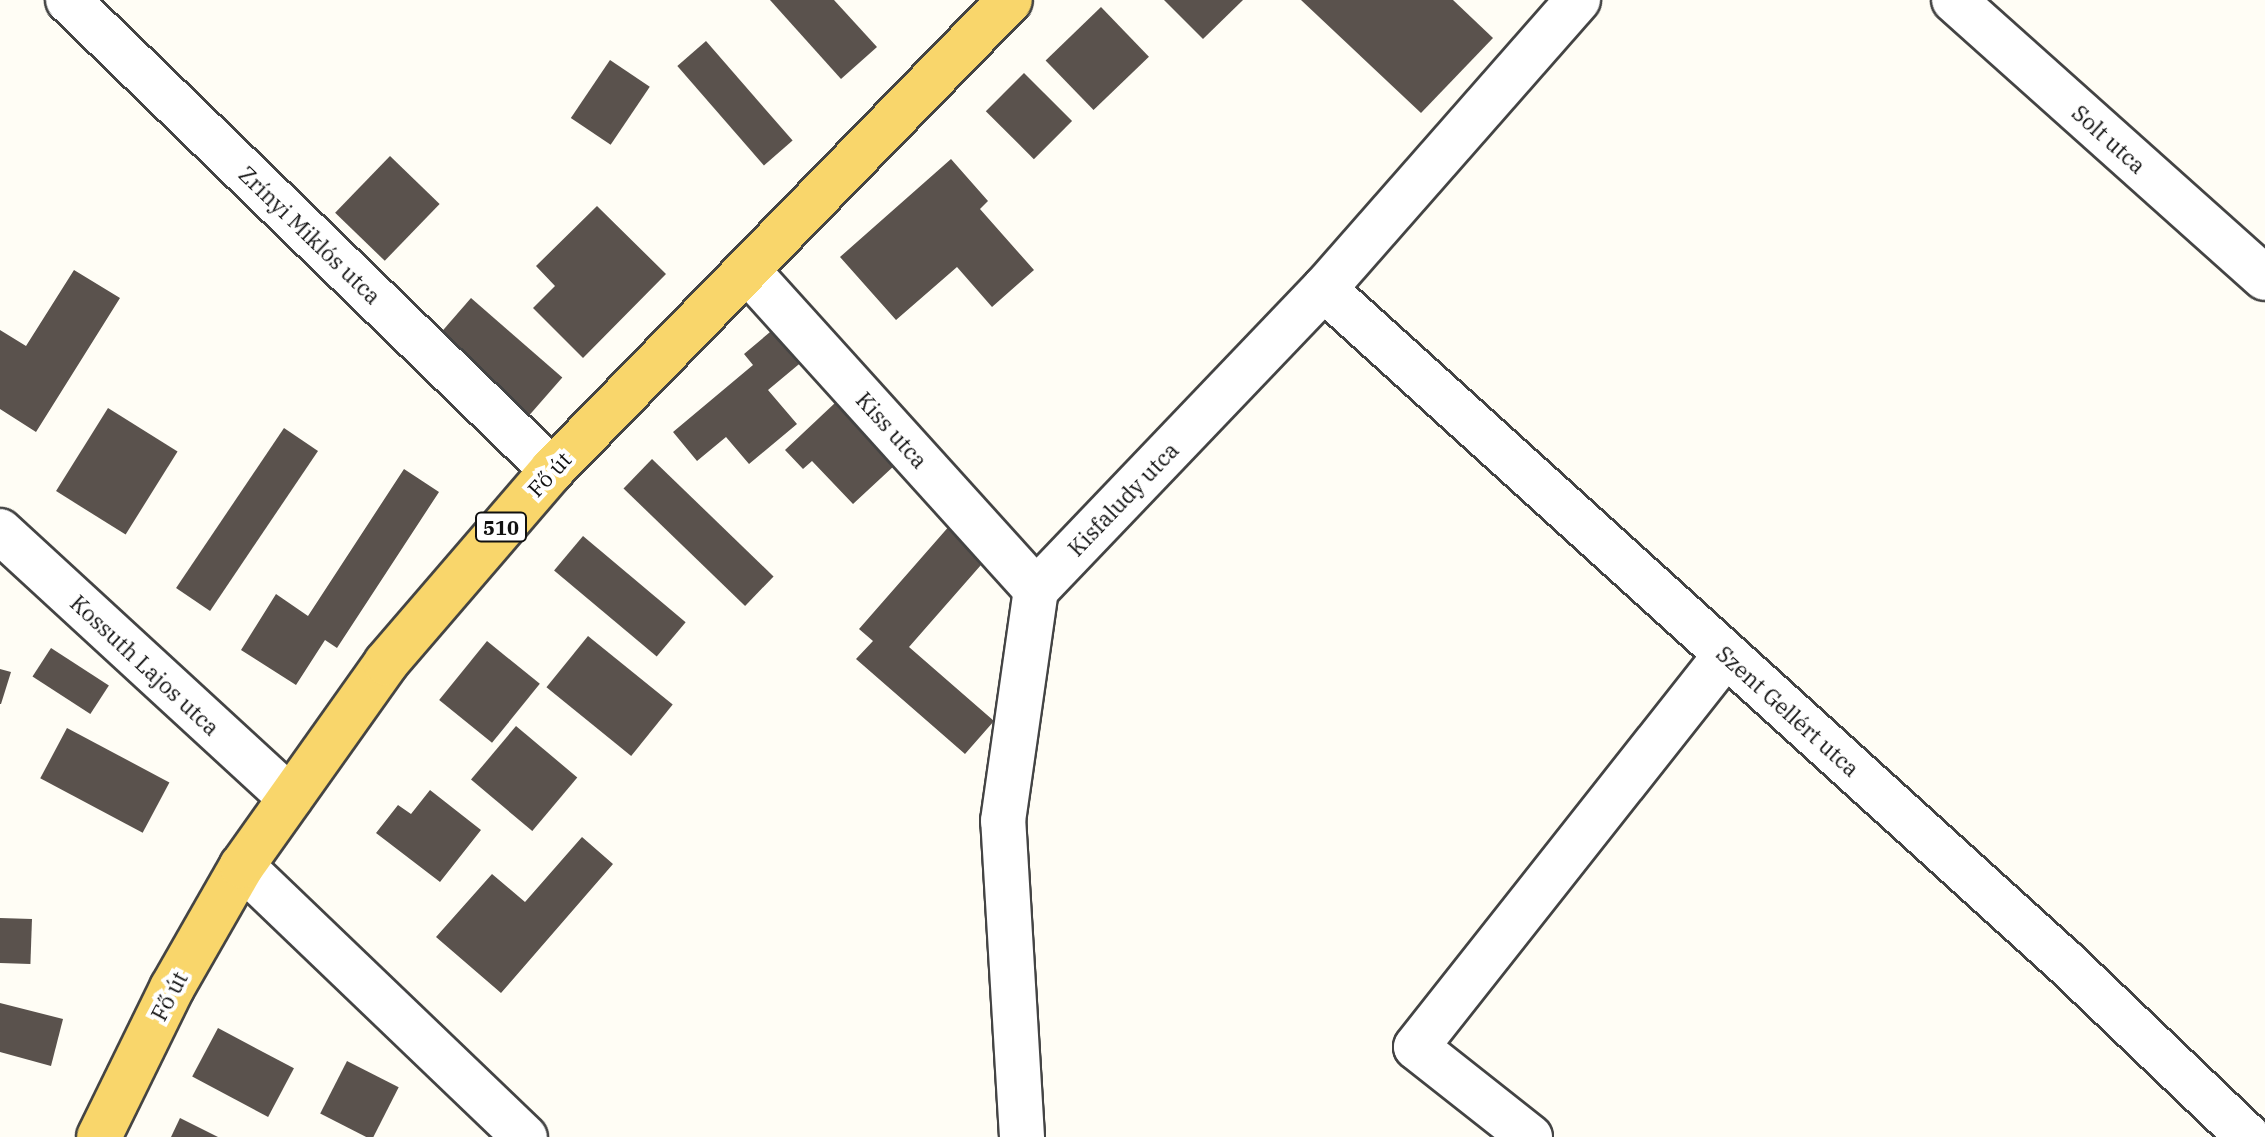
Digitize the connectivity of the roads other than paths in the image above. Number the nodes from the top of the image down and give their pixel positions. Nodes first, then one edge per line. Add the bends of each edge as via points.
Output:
1 (68, 0) edge
2 (1010, 0) edge
3 (1578, 0) edge
4 (1954, 0) edge
5 (747, 270) junction
6 (2265, 278) edge
7 (1324, 289) junction
8 (552, 470) junction
9 (0, 531) edge
10 (1036, 590) junction
11 (1726, 655) junction
12 (290, 798) junction
13 (242, 866) junction
14 (99, 1137) edge
15 (525, 1137) edge
16 (1022, 1137) edge
17 (1530, 1137) edge
18 (2248, 1137) edge

1 - 8 street, Zrínyi Miklós utca
2 - 5 main road, Fő út / 510
3 - 7 street, Kisfaludy utca
4 - 6 street, Solt utca
5 - 8 main road, Fő út / 510
5 - 10 street, Kiss utca
7 - 10 street, Kisfaludy utca
7 - 11 street, Szent Gellért utca
8 - 12 main road, Fő út / 510 via 386,663
9 - 12 street, Kossuth Lajos utca
10 - 16 street via 1003,821
11 - 17 street via 1416,1047
11 - 18 street, Szent Gellért utca via 2065,962
12 - 13 main road, Fő út / 510
13 - 14 main road, Fő út / 510 via 172,988
13 - 15 street

